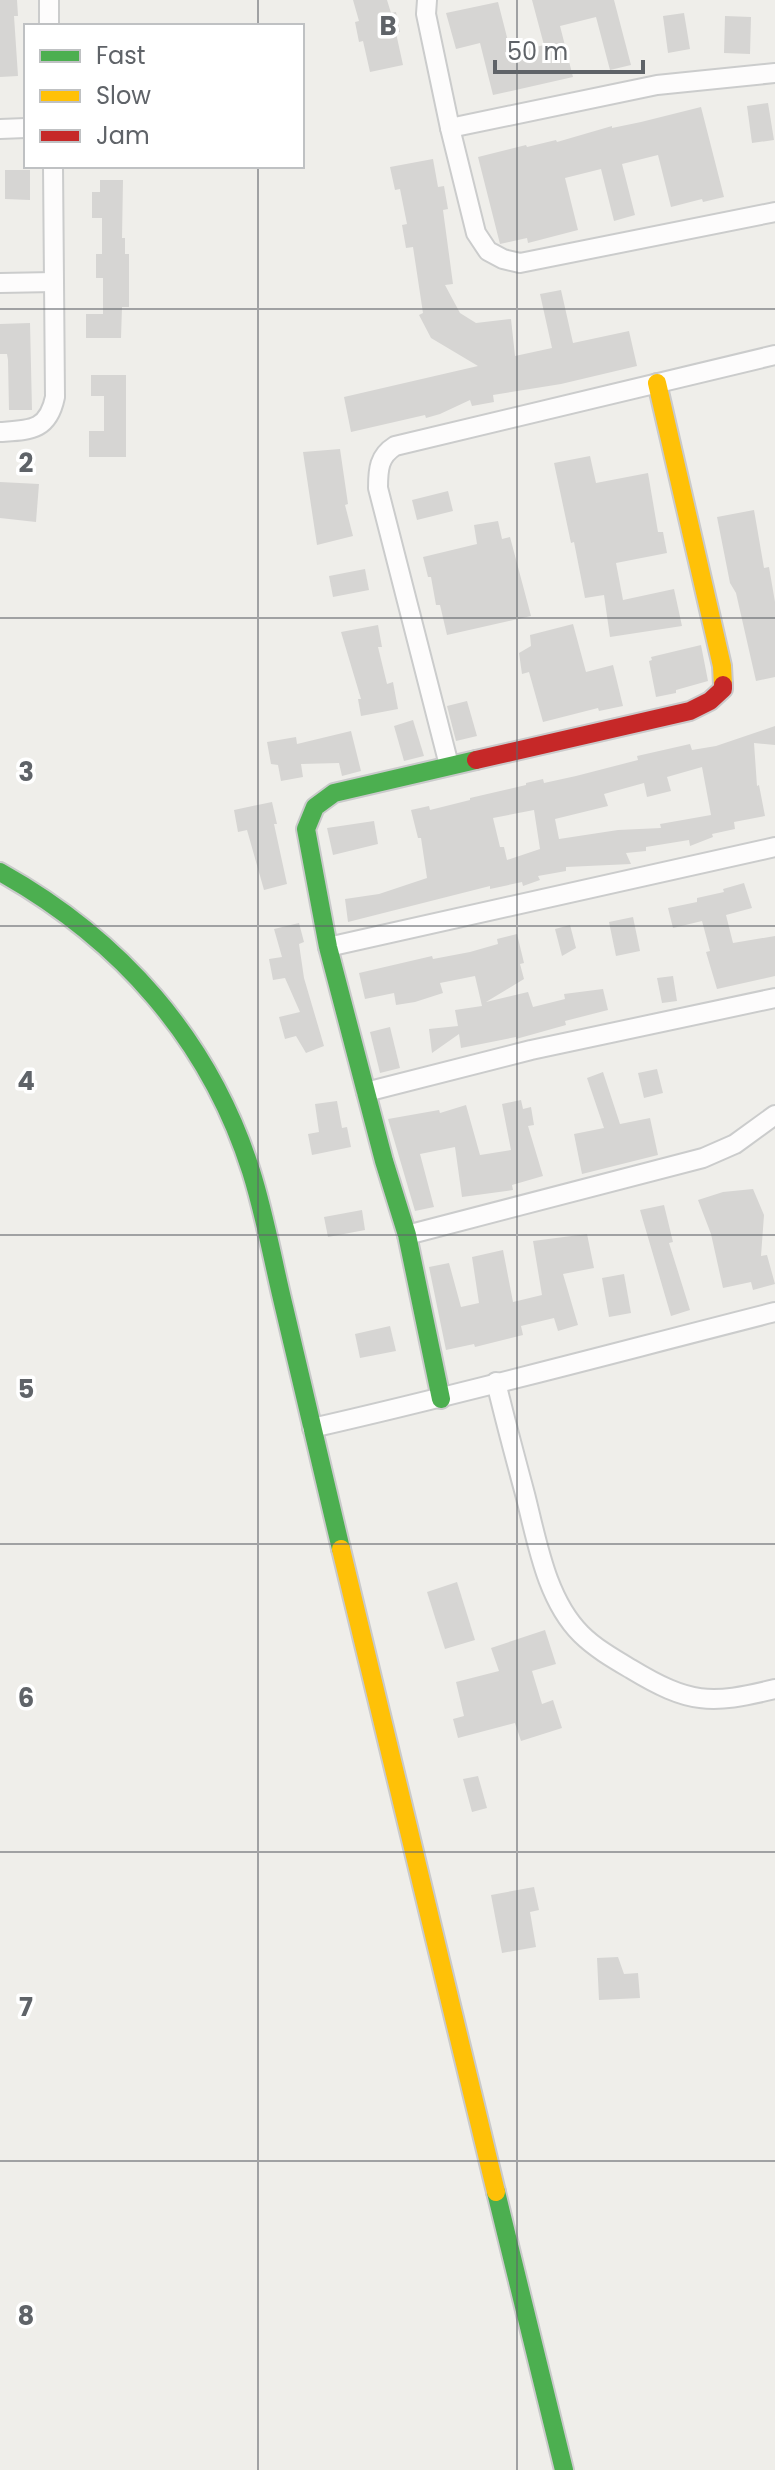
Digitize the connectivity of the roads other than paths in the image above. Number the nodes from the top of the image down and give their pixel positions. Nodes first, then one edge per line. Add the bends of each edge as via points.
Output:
1 (49, 0) edge
2 (427, 0) edge
3 (49, 24) edge
4 (775, 73) edge
5 (24, 128) edge
6 (450, 128) junction
7 (0, 129) edge
8 (53, 168) edge
9 (775, 212) edge
10 (54, 282) junction
11 (0, 283) edge
12 (775, 355) edge
13 (657, 383) junction
14 (0, 432) edge
15 (449, 765) junction
16 (775, 847) edge
17 (0, 872) edge
18 (328, 947) junction
19 (775, 998) edge
20 (366, 1092) junction
21 (775, 1115) edge
22 (407, 1235) junction
23 (775, 1312) edge
24 (496, 1382) junction
25 (441, 1399) junction
26 (312, 1428) junction
27 (775, 1689) edge
28 (564, 2470) edge

1 - 3 street
2 - 6 street
4 - 6 street via 657,85
5 - 7 street
6 - 9 street via 476,233 488,251 503,259 520,263
8 - 10 street
10 - 11 street
10 - 14 street via 52,411 33,429
12 - 13 street
13 - 15 street via 723,689 690,711
13 - 15 street via 395,446 380,462 378,488
15 - 18 street via 334,793 314,805 306,829
16 - 18 street
17 - 26 street via 45,897 95,939 143,985 204,1063 252,1174
18 - 20 street
19 - 20 street
20 - 22 street
21 - 22 street via 735,1144 703,1158
22 - 25 street
23 - 24 street
24 - 25 street
24 - 27 street via 543,1561 557,1599 580,1633 654,1683 686,1697 730,1700
25 - 26 street
26 - 28 street

